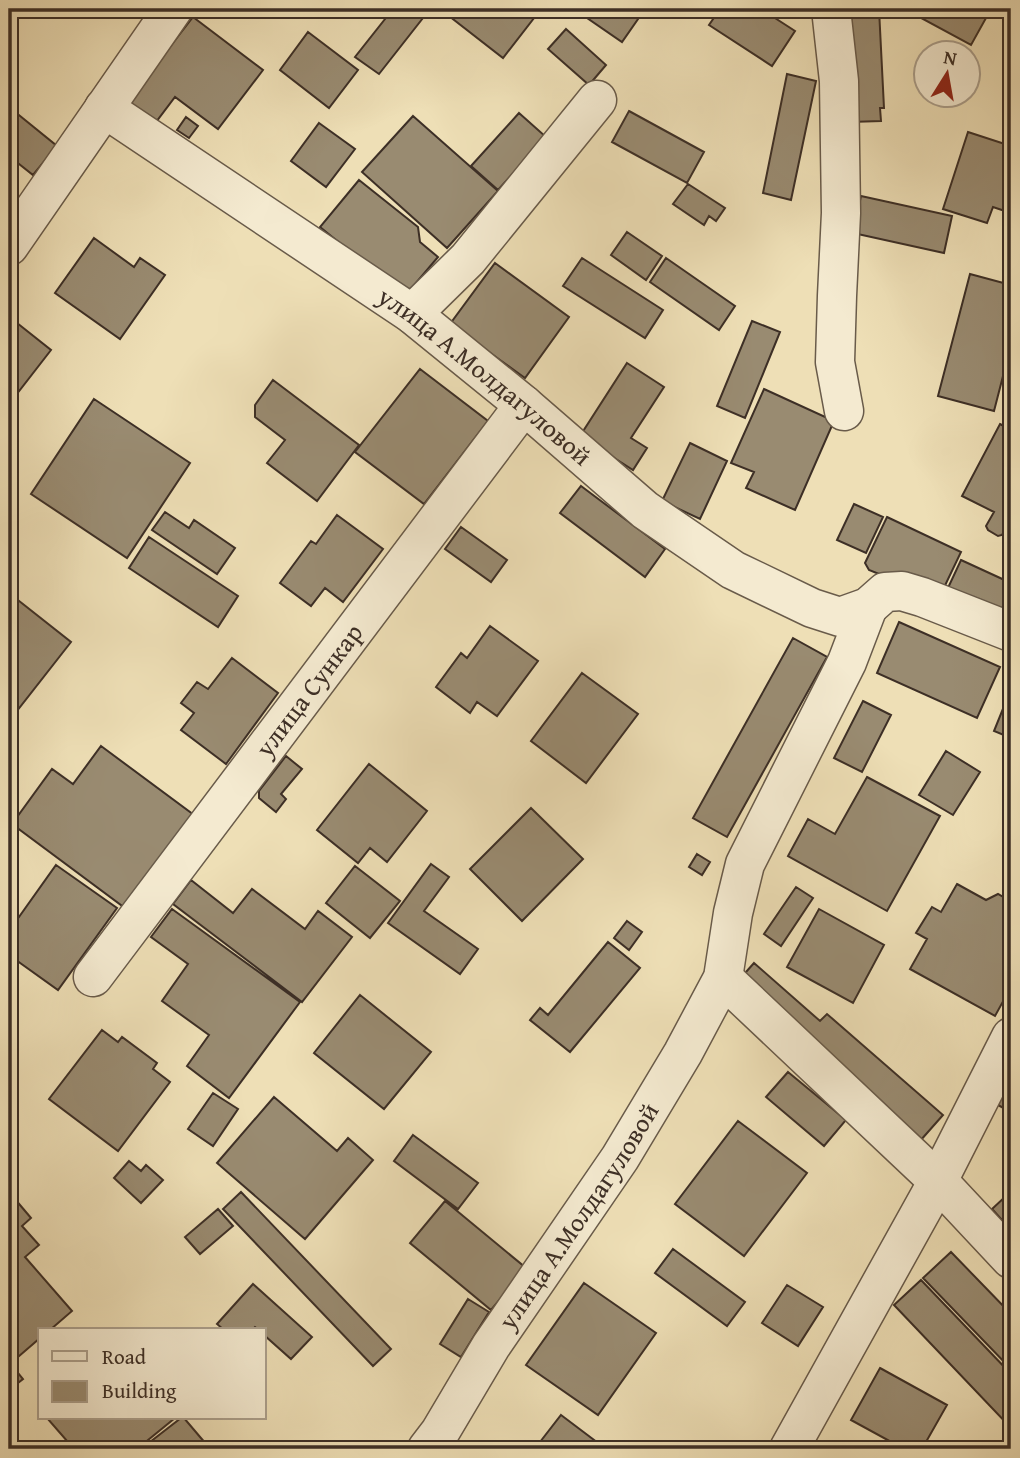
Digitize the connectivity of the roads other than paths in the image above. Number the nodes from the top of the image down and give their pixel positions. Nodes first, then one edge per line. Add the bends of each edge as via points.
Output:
1 (173, 9) edge
2 (831, 9) edge
3 (597, 100) dead end
4 (104, 108) junction
5 (9, 246) edge
6 (412, 314) junction
7 (524, 405) junction
8 (844, 411) dead end
9 (868, 607) junction
10 (1011, 632) edge
11 (93, 977) dead end
12 (723, 978) junction
13 (1011, 1037) edge
14 (939, 1181) junction
15 (1011, 1259) edge
16 (428, 1449) edge
17 (789, 1449) edge

1 - 4 street
2 - 8 street via 839,81 841,213 835,362
3 - 6 street via 468,259
4 - 5 street
4 - 6 street, улица А.Молдагуловой
6 - 7 street, улица А.Молдагуловой
7 - 9 street, улица А.Молдагуловой via 645,510 733,569 840,617
7 - 11 street, улица Сункар
9 - 10 street, улица А.Молдагуловой via 885,592 902,592
9 - 12 street, улица А.Молдагуловой via 847,662 745,864
12 - 14 street
12 - 16 street, улица А.Молдагуловой via 620,1158 491,1346
13 - 14 street
14 - 15 street
14 - 17 street

